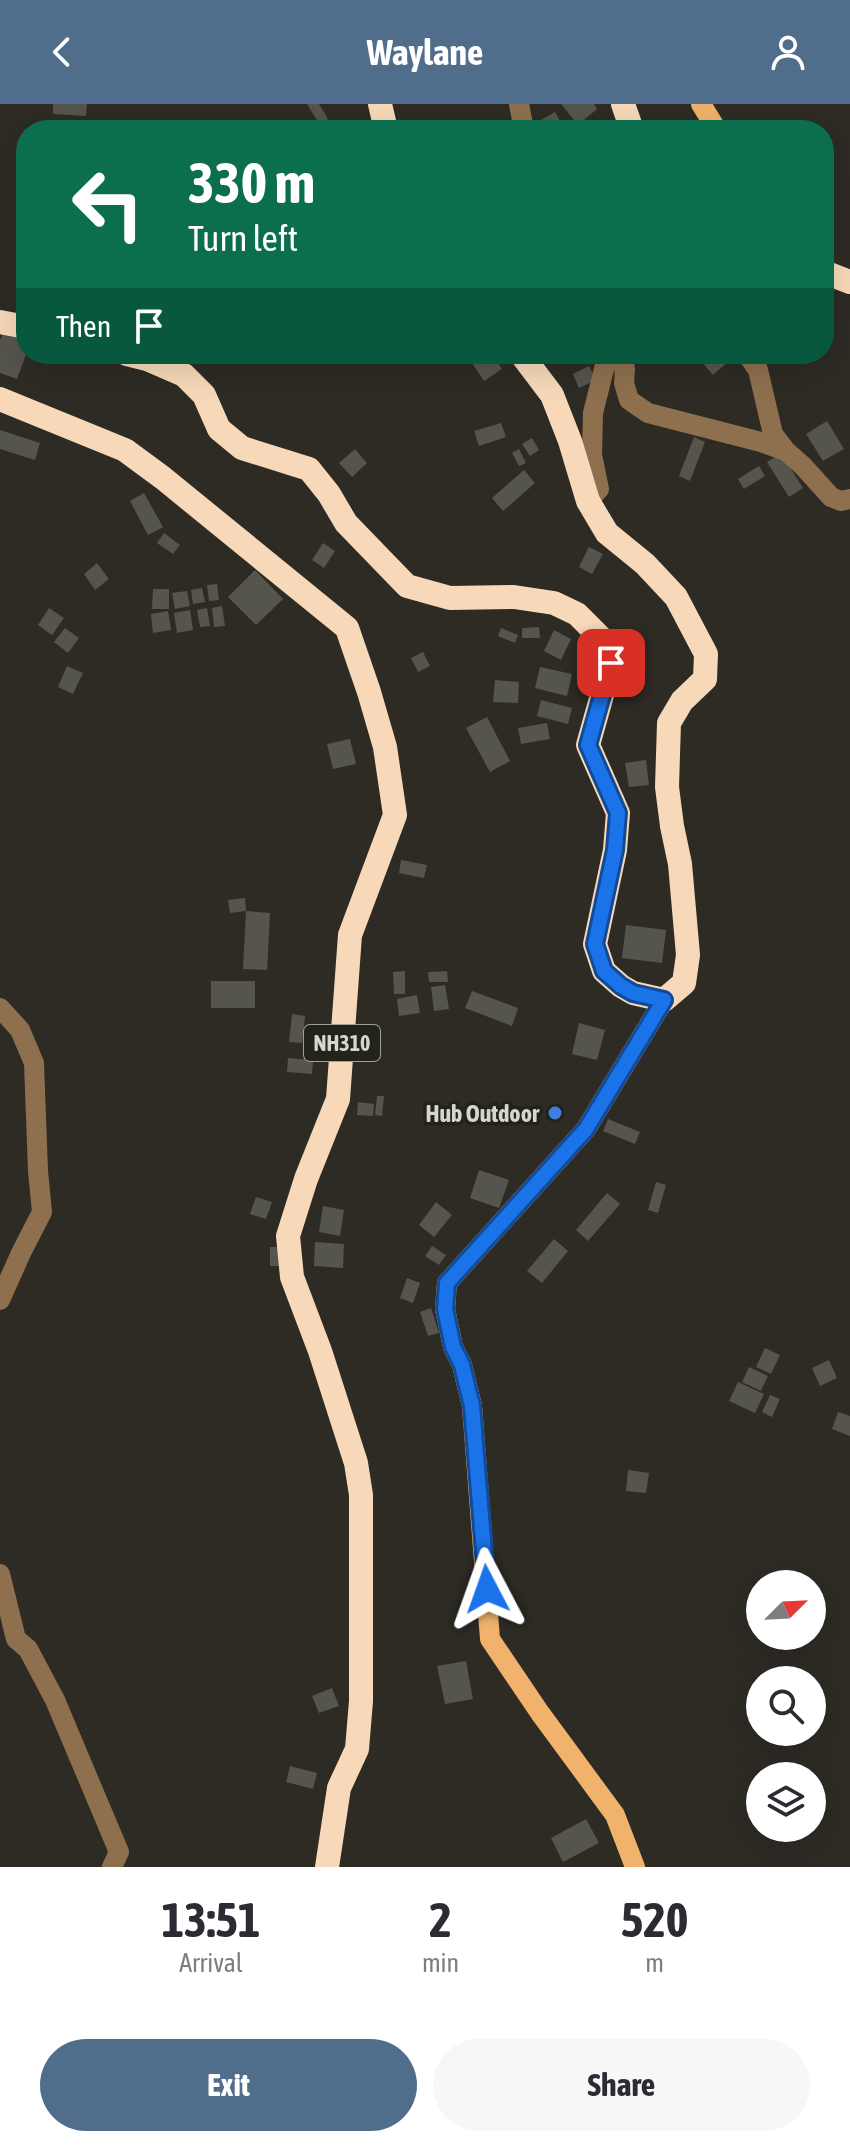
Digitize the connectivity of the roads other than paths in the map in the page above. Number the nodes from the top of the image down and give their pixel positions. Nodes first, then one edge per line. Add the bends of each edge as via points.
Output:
1 (159, 364) edge
2 (529, 364) edge
3 (607, 364) edge
4 (621, 364) edge
5 (754, 364) edge
6 (0, 399) edge
7 (786, 451) junction
8 (850, 499) edge
9 (588, 501) junction
10 (664, 1000) junction
11 (0, 1008) edge
12 (0, 1300) edge
13 (0, 1574) edge
14 (112, 1867) edge
15 (327, 1867) edge
16 (635, 1867) edge

1 - 10 highway via 184,375 204,395 219,429 242,448 309,469 346,523 407,586 450,598 514,597 554,603 577,614 606,643 611,663 588,745 618,813 595,944 604,971 621,986
2 - 9 highway via 552,395
3 - 9 street via 593,413 592,455 599,489
4 - 7 street via 629,400 648,413
5 - 7 street via 773,434
6 - 15 highway, NH310 via 125,450 347,628 385,747 395,815 350,935 338,1099 288,1236 292,1277 356,1463 361,1495 357,1749 339,1788
7 - 8 street via 831,497
9 - 10 highway via 607,533 676,597 706,654 705,679 669,723 667,787 688,955 684,983
10 - 16 main road via 586,1129 447,1283 445,1309 472,1406 490,1639 615,1815
11 - 12 street via 20,1030 34,1063 42,1212
13 - 14 street via 16,1639 28,1649 55,1700 119,1852

